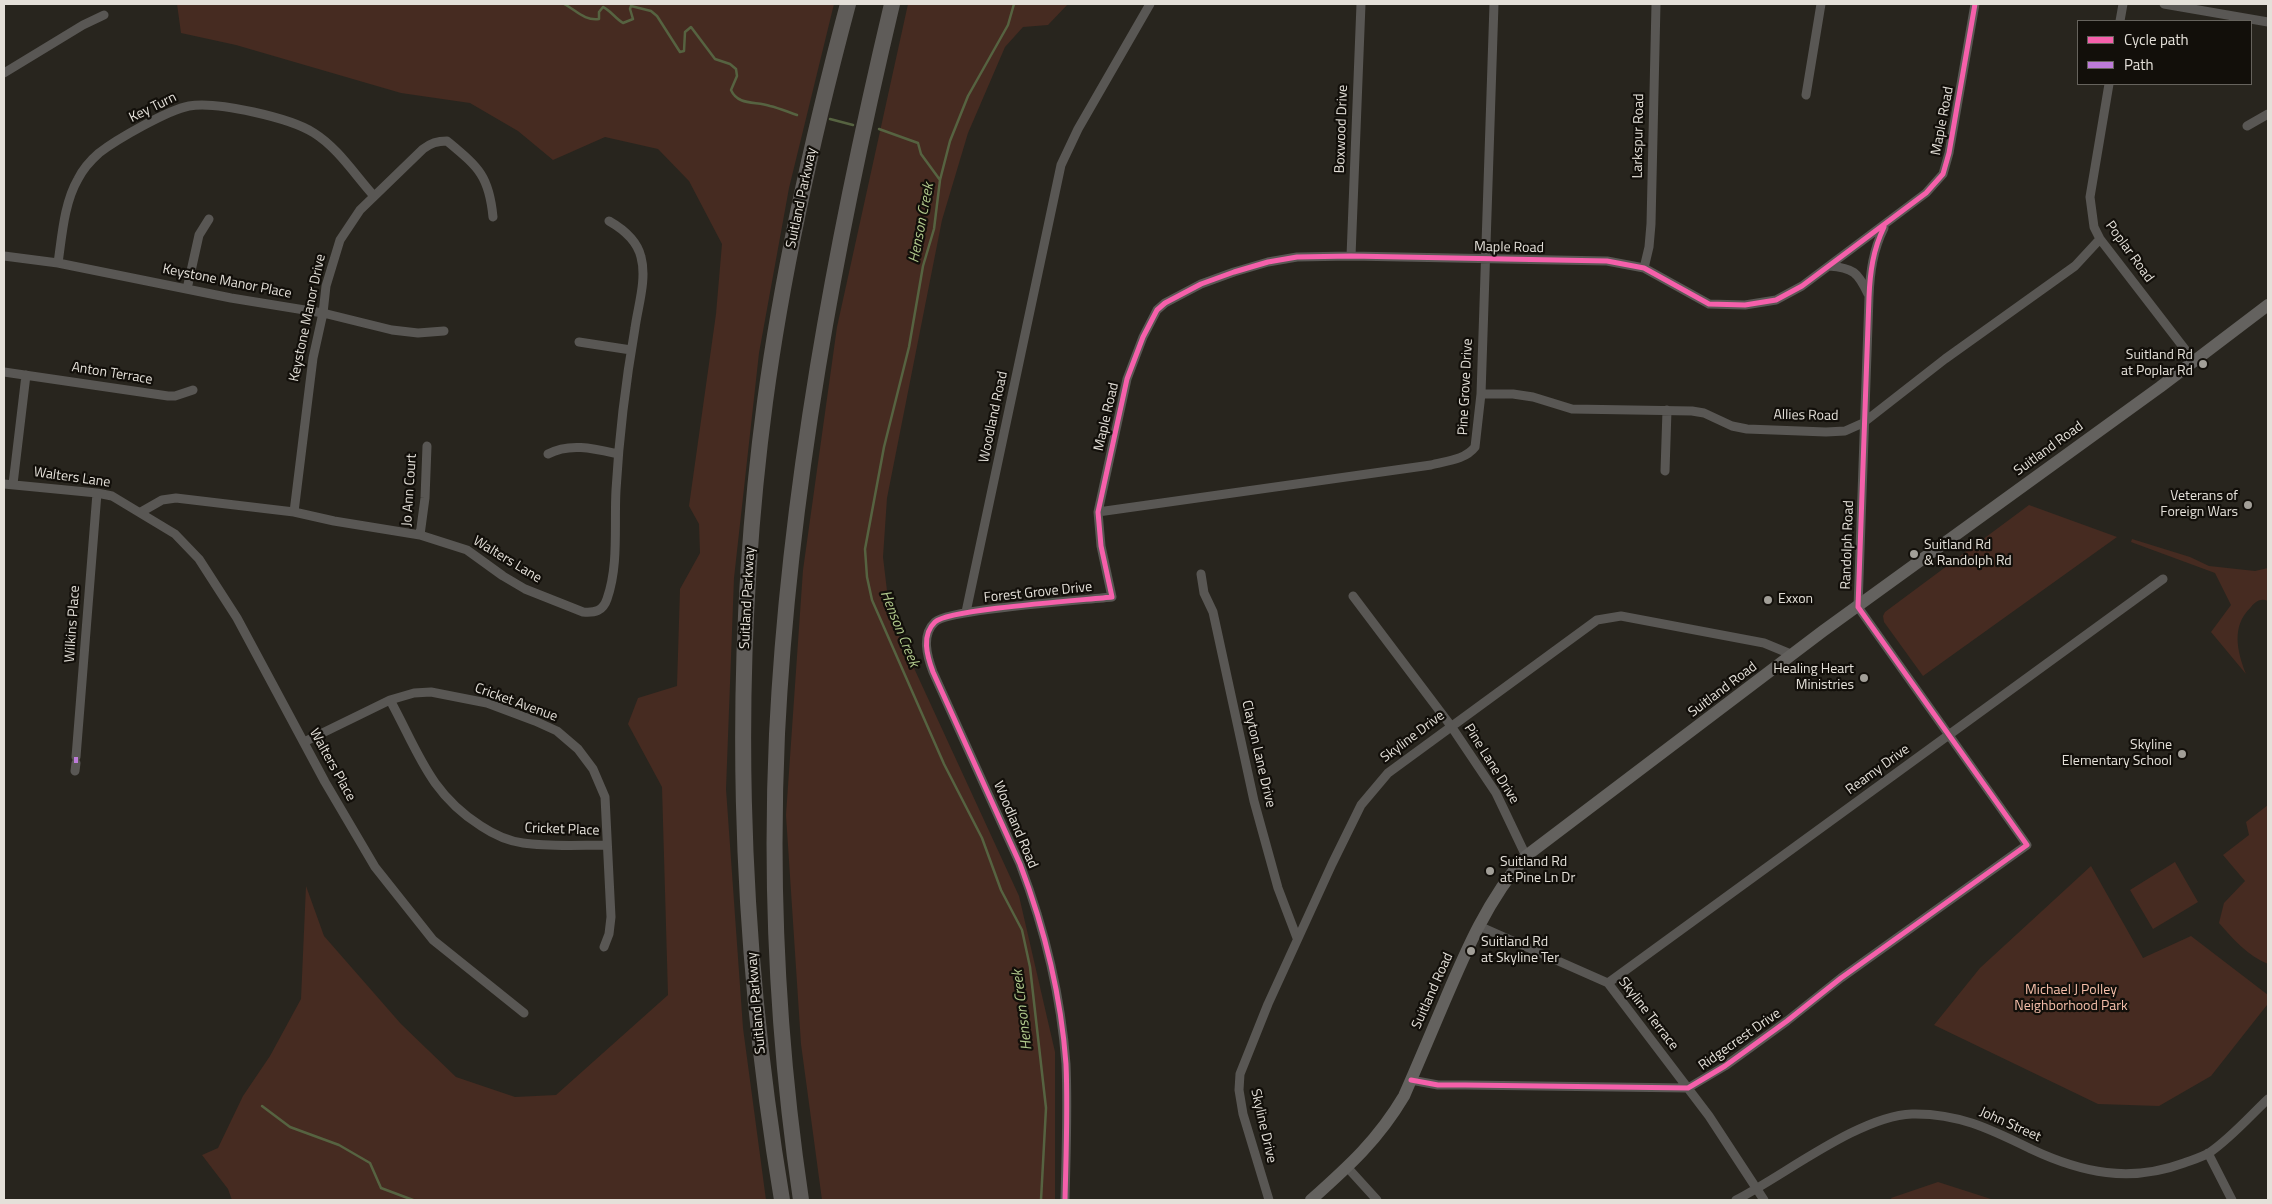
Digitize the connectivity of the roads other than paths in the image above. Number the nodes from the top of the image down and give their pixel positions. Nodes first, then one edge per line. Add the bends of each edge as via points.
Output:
1 (848, 4) edge
2 (892, 4) edge
3 (1150, 4) edge
4 (1361, 4) edge
5 (1494, 4) edge
6 (1656, 4) edge
7 (1820, 4) edge
8 (1976, 4) edge
9 (2123, 4) edge
10 (2164, 4) edge
11 (104, 15) dead end
12 (2120, 20) edge
13 (2268, 22) edge
14 (4, 73) edge
15 (2109, 85) edge
16 (1806, 96) dead end
17 (2268, 114) edge
18 (2248, 126) dead end
19 (374, 196) junction
20 (493, 217) dead end
21 (209, 219) dead end
22 (609, 221) dead end
23 (1886, 225) junction
24 (2100, 239) junction
25 (4, 256) edge
26 (1351, 256) junction
27 (1484, 260) junction
28 (58, 263) junction
29 (1829, 266) junction
30 (1644, 268) junction
31 (186, 289) junction
32 (1868, 297) junction
33 (2268, 305) edge
34 (322, 313) junction
35 (444, 331) dead end
36 (579, 342) dead end
37 (631, 350) junction
38 (2194, 361) junction
39 (4, 372) edge
40 (26, 375) junction
41 (193, 390) dead end
42 (1481, 394) junction
43 (1666, 410) junction
44 (1863, 422) junction
45 (426, 446) dead end
46 (548, 454) dead end
47 (618, 454) junction
48 (1665, 471) dead end
49 (8, 484) edge
50 (96, 493) junction
51 (142, 512) junction
52 (294, 512) junction
53 (1098, 512) junction
54 (420, 535) junction
55 (1201, 574) dead end
56 (2163, 579) dead end
57 (1352, 596) dead end
58 (1112, 597) joint
59 (1858, 606) junction
60 (966, 612) junction
61 (1793, 655) junction
62 (390, 700) junction
63 (1451, 726) junction
64 (1948, 736) junction
65 (304, 742) junction
66 (76, 764) dead end
67 (607, 845) junction
68 (2027, 845) joint
69 (1526, 856) junction
70 (1479, 926) junction
71 (1298, 938) junction
72 (604, 947) dead end
73 (1608, 983) junction
74 (524, 1013) dead end
75 (1411, 1080) junction
76 (1688, 1088) junction
77 (2268, 1099) edge
78 (2208, 1153) junction
79 (1348, 1167) junction
80 (1757, 1188) junction
81 (782, 1200) edge
82 (802, 1200) edge
83 (1065, 1200) edge
84 (1268, 1200) edge
85 (1312, 1200) edge
86 (1377, 1200) edge
87 (1736, 1200) edge
88 (1764, 1200) edge
89 (2232, 1200) edge

1 - 81 highway, Suitland Parkway via 800,203 775,335 758,466 747,600 744,733 751,925 763,1066
2 - 82 highway, Suitland Parkway via 825,332 799,502 782,658 776,766 776,934 784,1056
3 - 60 street, Woodland Road via 1078,129 1061,165
4 - 26 street, Boxwood Drive
5 - 27 street, Pine Grove Drive
6 - 30 street, Larkspur Road via 1651,224
7 - 16 street
8 - 23 street, Maple Road via 1943,174 1926,193
9 - 12 street
10 - 13 street
11 - 14 street
15 - 24 street, Poplar Road via 2090,197 2090,214
17 - 18 street
19 - 20 street, Keystone Manor Drive via 430,144 447,141 481,172 490,195
19 - 28 street, Key Turn via 333,149 313,132 234,108 190,106 173,110 99,153 88,164 70,198
19 - 34 street, Keystone Manor Drive via 360,210 340,240 326,286
21 - 31 street via 199,235
22 - 37 street, Walters Lane via 632,239 642,258 642,288
23 - 29 street, Maple Road
23 - 32 street, Randolph Road via 1877,242
24 - 38 street, Poplar Road
24 - 44 street, Allies Road via 2075,266
25 - 28 street, Keystone Manor Place
26 - 27 street, Maple Road
26 - 53 street, Maple Road via 1297,258 1251,267 1202,284 1157,310 1127,379
27 - 30 street, Maple Road via 1607,261
27 - 42 street, Pine Grove Drive
28 - 31 street, Keystone Manor Place
29 - 30 street, Maple Road via 1776,300 1725,306 1710,304
29 - 32 street via 1854,272 1861,279
31 - 34 street, Keystone Manor Place
32 - 44 street, Randolph Road
33 - 38 main road, Suitland Road
34 - 35 street, Keystone Manor Place via 406,332
34 - 52 street, Keystone Manor Drive via 307,389
36 - 37 street
37 - 47 street, Walters Lane
38 - 59 main road, Suitland Road
39 - 40 street, Anton Terrace
40 - 41 street, Anton Terrace via 168,396
40 - 49 street
42 - 43 street, Allies Road via 1533,397 1572,409
42 - 53 street, Pine Grove Drive via 1475,447 1463,457
43 - 44 street, Allies Road via 1704,413 1732,426 1747,428 1836,432
43 - 48 street
44 - 59 street, Randolph Road
45 - 54 street, Jo Ann Court
46 - 47 street via 567,447
47 - 54 street, Walters Lane via 611,583 604,606 598,611 577,610 525,588 467,550
49 - 50 street, Walters Lane
50 - 51 street, Walters Lane via 112,496
50 - 66 street, Wilkins Place
51 - 52 street, Walters Lane via 162,500 176,498
51 - 65 street, Walters Place via 175,534 199,559 237,618
52 - 54 street, Walters Lane
53 - 58 street, Maple Road via 1101,546
55 - 71 street, Clayton Lane Drive via 1204,593 1213,612 1254,801 1278,888
56 - 64 street, Reamy Drive
57 - 63 street, Pine Lane Drive
58 - 60 street, Forest Grove Drive
59 - 61 main road, Suitland Road
59 - 64 street, Randolph Road
60 - 83 street, Woodland Road via 936,620 929,630 927,652 933,672 1020,864 1046,949 1066,1063
61 - 63 street, Skyline Drive via 1764,643 1621,616 1608,617 1588,626
61 - 69 main road, Suitland Road
62 - 65 street, Cricket Avenue
62 - 67 street, Cricket Place via 430,778 468,818 490,832 521,843
62 - 67 street, Cricket Avenue via 414,693 452,696 487,703 561,734 578,749 592,769 605,797
63 - 69 street, Pine Lane Drive via 1496,792
63 - 71 street, Skyline Drive via 1388,773 1361,805
64 - 68 street, Randolph Road
64 - 73 street, Reamy Drive
65 - 74 street, Walters Place via 375,867 433,940
67 - 72 street, Cricket Avenue via 611,917
68 - 76 street, Ridgecrest Drive via 1841,978 1725,1066
69 - 70 main road, Suitland Road via 1501,886
70 - 73 street, Skyline Terrace
70 - 75 main road, Suitland Road
71 - 84 street, Skyline Drive via 1240,1074 1239,1090 1244,1114
73 - 76 street, Skyline Terrace
75 - 76 street via 1447,1085
75 - 79 main road, Suitland Road via 1383,1129
76 - 80 street, Skyline Terrace
77 - 78 street, John Street
78 - 80 street, John Street via 2151,1172 2109,1172 2074,1167 1960,1118 1911,1114 1873,1123
78 - 89 street
79 - 85 main road, Suitland Road
79 - 86 street
80 - 87 street, John Street
80 - 88 street, Skyline Terrace

